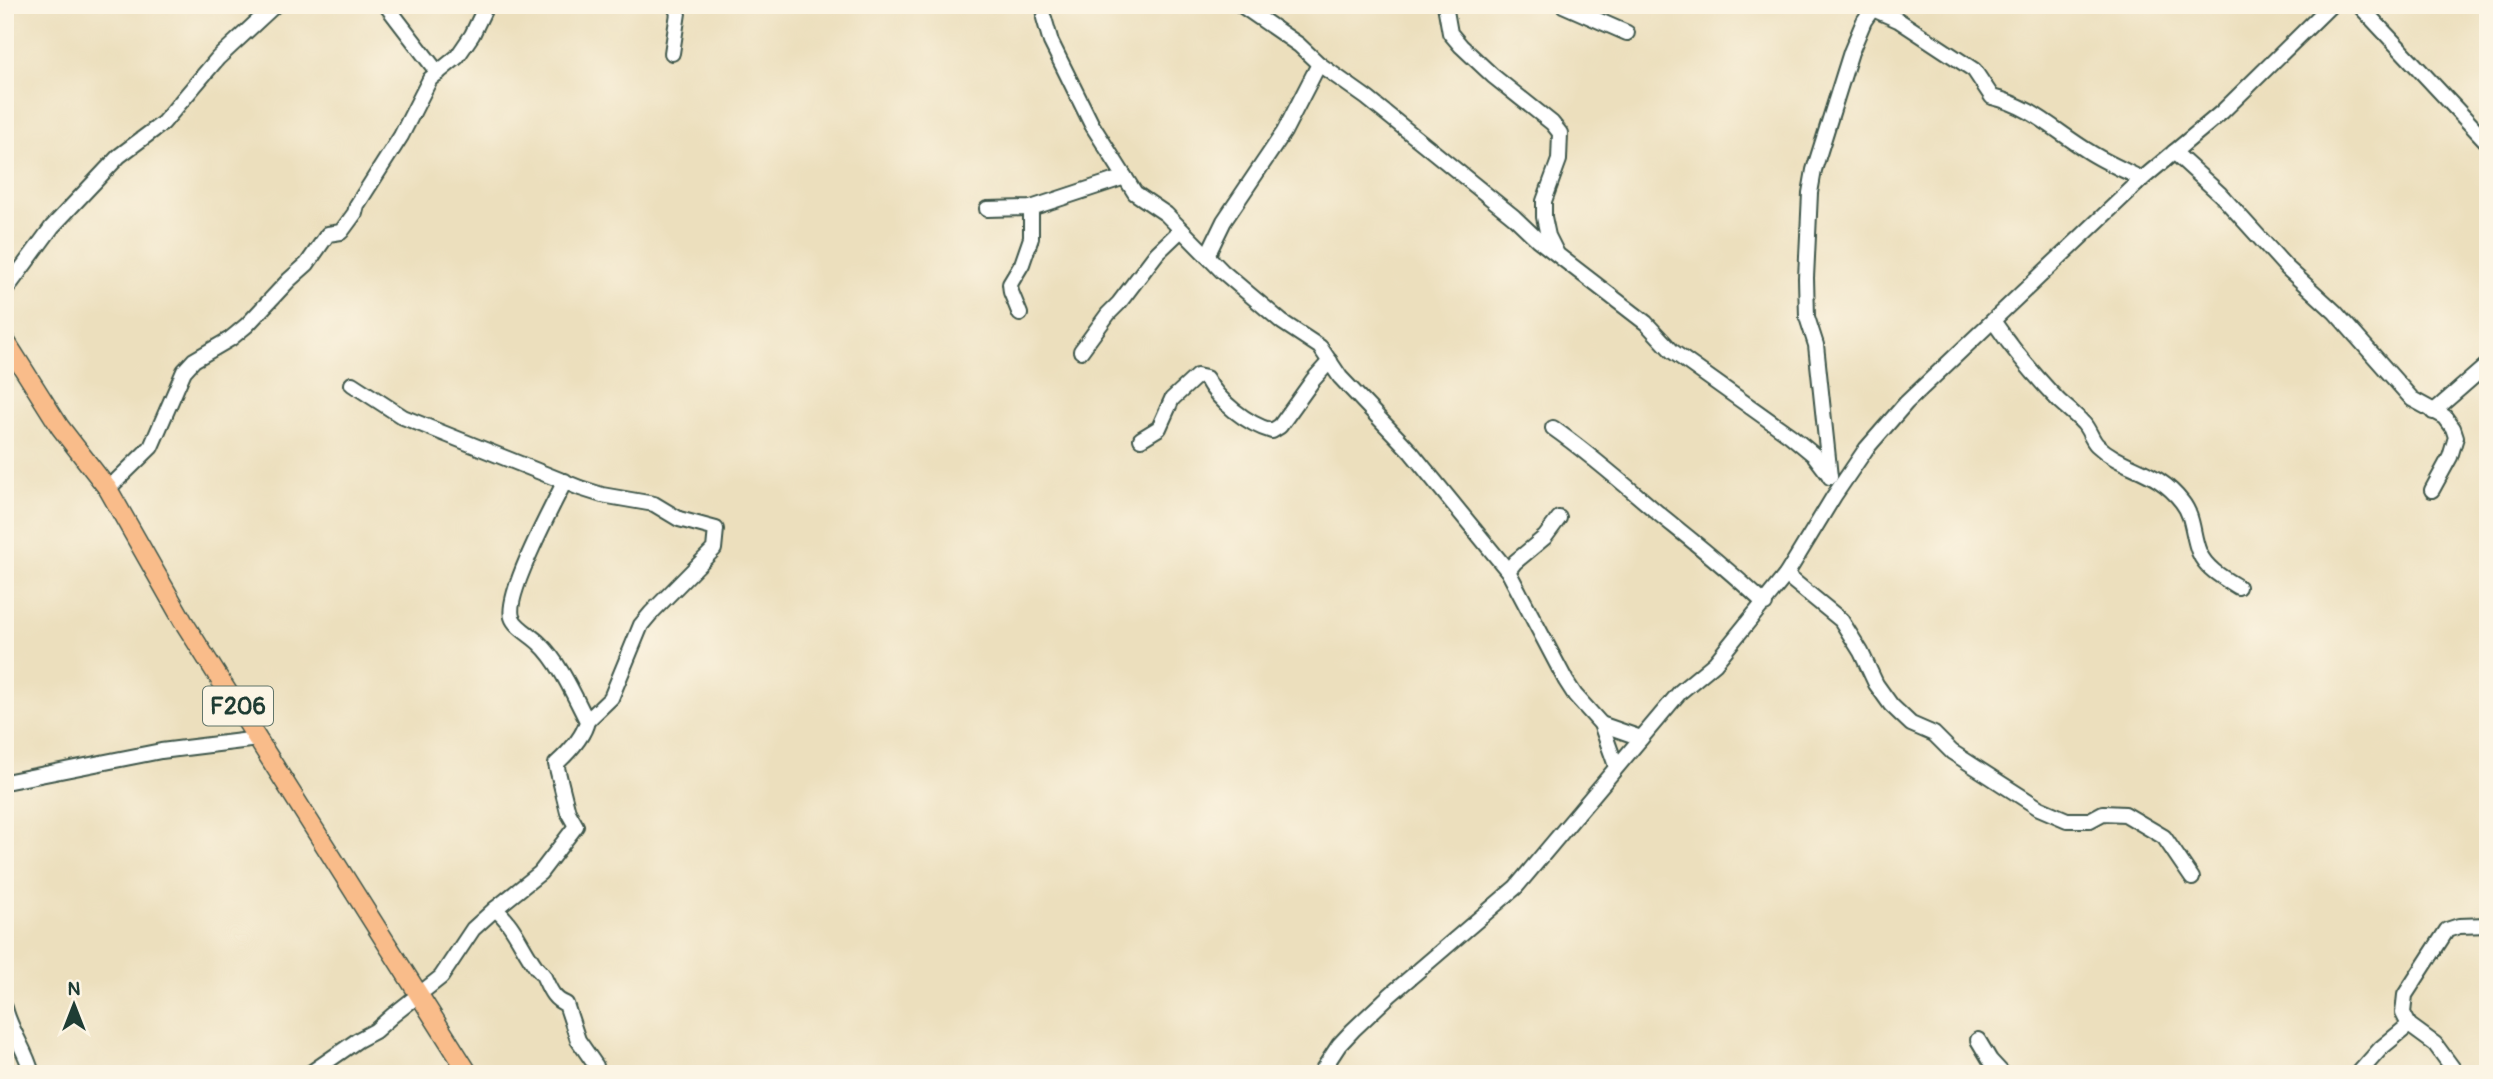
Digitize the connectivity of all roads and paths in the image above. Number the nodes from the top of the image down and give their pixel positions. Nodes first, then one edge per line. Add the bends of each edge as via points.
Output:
1 (275, 5) edge
2 (386, 5) edge
3 (489, 5) edge
4 (674, 5) edge
5 (1241, 5) edge
6 (1445, 5) edge
7 (1563, 5) edge
8 (2331, 5) edge
9 (2359, 5) edge
10 (1874, 7) edge
11 (1044, 19) dead end
12 (1627, 33) dead end
13 (672, 53) dead end
14 (1319, 64) junction
15 (438, 73) junction
16 (2488, 143) edge
17 (2174, 152) junction
18 (1125, 177) junction
19 (2142, 179) junction
20 (1031, 208) junction
21 (987, 209) dead end
22 (1181, 230) junction
23 (1556, 253) junction
24 (1206, 257) junction
25 (5, 291) edge
26 (1020, 314) dead end
27 (1994, 322) junction
28 (5, 341) edge
29 (1081, 351) dead end
30 (1330, 361) junction
31 (2488, 364) edge
32 (352, 384) dead end
33 (2433, 412) junction
34 (1553, 428) dead end
35 (1141, 439) dead end
36 (1830, 476) junction
37 (565, 481) junction
38 (108, 489) junction
39 (2432, 490) dead end
40 (1834, 496) junction
41 (1559, 518) dead end
42 (1508, 571) junction
43 (1786, 575) junction
44 (2238, 587) dead end
45 (1765, 604) junction
46 (587, 721) junction
47 (1601, 724) junction
48 (1641, 737) junction
49 (258, 739) junction
50 (1616, 766) junction
51 (5, 782) edge
52 (2192, 878) dead end
53 (495, 909) junction
54 (2488, 925) edge
55 (420, 995) junction
56 (5, 1009) edge
57 (2409, 1025) junction
58 (1978, 1040) dead end
59 (596, 1066) dead end
60 (32, 1074) edge
61 (309, 1074) edge
62 (469, 1074) edge
63 (1320, 1074) edge
64 (2003, 1074) edge
65 (2358, 1074) edge
66 (2457, 1074) edge

1 - 25 street via 218,58 163,123 119,156 38,243
2 - 15 street
3 - 15 street via 457,57
4 - 13 street via 678,13
5 - 14 street
6 - 23 street via 1450,33 1461,46 1560,133 1559,160 1544,201 1548,236
7 - 12 street
8 - 17 street via 2222,112
9 - 16 street
10 - 19 street via 1974,70 1992,97 2038,115 2090,152
10 - 36 street via 1851,52 1810,193 1807,317 1816,345
11 - 18 street via 1051,43 1087,114
14 - 23 street
14 - 24 street via 1284,132 1224,220
15 - 38 street via 430,79 401,136 341,232 328,234 307,264 247,326 184,371 151,447
17 - 19 street
17 - 33 street via 2335,312 2412,399
18 - 20 street
18 - 22 street via 1135,193
19 - 27 street
20 - 21 street
20 - 26 street via 1027,252 1010,284
22 - 24 street
22 - 29 street via 1157,253
23 - 36 street via 1646,323 1672,351 1791,436
24 - 30 street via 1282,322 1320,347
27 - 40 street via 1906,403
27 - 44 street via 2012,348 2084,424 2096,445 2171,488 2187,508 2199,552 2215,574
28 - 38 main road, F206 via 60,427
30 - 35 street via 1272,431 1239,413 1213,391 1206,378 1196,376 1171,400 1158,428
30 - 42 street
31 - 33 street
32 - 37 street via 403,417
33 - 39 street via 2445,417 2456,438
34 - 45 street via 1726,566
36 - 40 street
37 - 46 street via 532,547 511,615 548,651
37 - 46 street via 602,495 654,504 679,519 716,529 714,549 650,612 611,698
38 - 49 main road, F206 via 183,621
40 - 43 street
41 - 42 street
42 - 47 street via 1566,681
43 - 45 street
43 - 52 street via 1841,620 1876,684 1911,724 1934,734 1952,752 2039,808 2067,820 2125,814 2164,837
45 - 48 street via 1715,663 1679,692
46 - 53 street via 556,764 576,826 540,873
47 - 48 street
47 - 50 street
48 - 50 street
49 - 51 street via 161,751
49 - 55 main road, F206
50 - 63 street via 1516,887 1353,1030
53 - 55 street via 473,929 441,977
53 - 59 street via 505,916 548,989 566,1004 578,1040
54 - 57 street via 2446,930 2406,995 2403,1013
55 - 61 street
55 - 62 main road, F206
56 - 60 street
57 - 65 street
57 - 66 street via 2435,1044
58 - 64 street

